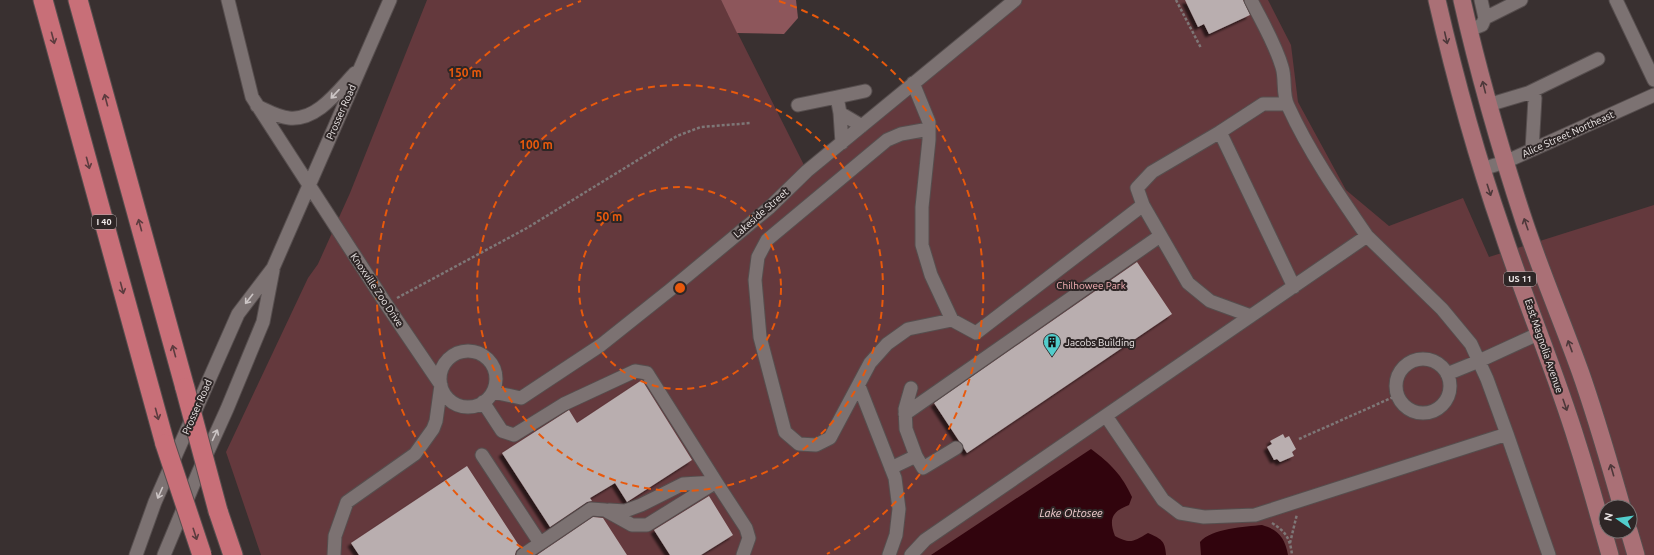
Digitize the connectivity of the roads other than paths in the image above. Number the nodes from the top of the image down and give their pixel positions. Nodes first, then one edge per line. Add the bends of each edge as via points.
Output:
1 (43, 0) edge
2 (78, 0) edge
3 (228, 0) edge
4 (390, 0) edge
5 (1015, 0) edge
6 (1251, 0) edge
7 (1437, 0) edge
8 (1462, 0) edge
9 (1481, 0) edge
10 (1521, 0) edge
11 (1616, 0) edge
12 (1485, 18) junction
13 (1469, 30) junction
14 (1598, 59) dead end
15 (362, 65) junction
16 (1654, 80) edge
17 (913, 83) junction
18 (865, 91) dead end
19 (1528, 93) junction
20 (1654, 95) edge
21 (837, 97) junction
22 (1287, 104) junction
23 (798, 105) dead end
24 (1488, 105) junction
25 (257, 106) junction
26 (840, 113) junction
27 (862, 126) junction
28 (929, 129) junction
29 (1220, 132) junction
30 (842, 143) junction
31 (1532, 150) junction
32 (1505, 162) junction
33 (1482, 169) junction
34 (309, 187) junction
35 (1143, 205) junction
36 (1160, 236) junction
37 (1368, 236) junction
38 (273, 268) junction
39 (1294, 287) junction
40 (1251, 316) junction
41 (952, 320) junction
42 (1540, 334) junction
43 (1479, 361) junction
44 (1448, 374) junction
45 (441, 385) junction
46 (859, 386) junction
47 (911, 388) dead end
48 (493, 392) junction
49 (484, 402) junction
50 (905, 414) junction
51 (1106, 416) junction
52 (1507, 434) junction
53 (956, 448) dead end
54 (482, 455) dead end
55 (916, 456) junction
56 (891, 468) junction
57 (716, 482) junction
58 (1620, 499) edge
59 (605, 510) junction
60 (1631, 539) edge
61 (540, 544) junction
62 (136, 555) edge
63 (164, 555) edge
64 (202, 555) edge
65 (233, 555) edge
66 (334, 555) edge
67 (523, 555) edge
68 (743, 555) edge
69 (889, 555) edge
70 (911, 555) edge
71 (1549, 555) edge
72 (1610, 555) edge
73 (1636, 555) edge

1 -> 64 highway, I 40, bridge via 165,444
65 -> 2 highway, bridge via 218,511
3 - 25 street, Knoxville Zoo Drive via 252,98
4 - 15 street, Prosser Road
5 - 17 street, Lakeside Street
6 - 22 street via 1274,45 1282,68
7 -> 33 main road, East Magnolia Avenue / US 11
8 - 13 main road, US 11
9 - 12 street
10 - 12 street
11 - 16 street
12 - 13 street via 1482,24
24 -> 13 main road, US 11
14 - 19 street
15 -> 25 street via 329,100 302,118 276,115
15 - 34 street, Prosser Road
17 - 27 street, Lakeside Street
17 - 28 street
18 - 21 street
19 - 24 street
19 - 31 street via 1535,98
20 - 31 street, Alice Street Northeast
21 - 23 street
21 - 26 street
22 - 29 street via 1263,104
22 - 37 street via 1315,157
24 - 32 main road, US 11
25 - 34 street, Knoxville Zoo Drive
26 - 27 street
26 - 30 street
27 - 30 street, Lakeside Street
28 - 41 street via 922,207 922,245 931,275
28 - 46 street via 901,134 887,140 767,240 758,257 755,280 760,336 785,432 799,444 816,446 830,438
29 - 35 street via 1152,172 1137,188
29 - 39 street
30 - 48 street, Lakeside Street via 807,171 769,208 601,345 521,398
31 - 32 street, Alice Street Northeast
32 - 33 street, Alice Street Northeast
58 -> 32 main road, US 11 via 1580,373
33 -> 42 main road, East Magnolia Avenue / US 11 via 1502,232
34 - 38 street, Prosser Road
34 - 45 street, Knoxville Zoo Drive
35 - 36 street
35 - 41 street via 976,333
36 - 40 street via 1188,283 1210,302
36 - 50 street
37 - 39 street
37 - 43 street via 1442,309 1470,344
38 -> 62 street, Prosser Road via 238,314 155,502
63 -> 38 street, Prosser Road via 263,322
39 - 40 street
40 - 51 street
41 - 46 street via 908,329 887,344 870,364
42 - 43 street
42 -> 72 main road, East Magnolia Avenue / US 11 via 1577,442
43 - 44 street
43 - 52 street
44 - 44 street via 1450,391 1442,406 1426,413 1409,409 1402,403 1398,395 1398,377 1409,363 1418,359 1431,360 1442,366
45 - 48 street via 440,372 450,356 468,350 478,352 492,364 496,373
45 - 49 street via 447,398 454,403 472,407
45 - 66 street via 433,429 414,454 347,502 335,536
46 - 56 street
47 - 50 street
48 - 49 street
49 - 57 street via 502,431 514,435 564,404 634,371 647,373
50 - 55 street via 906,429
51 - 52 street via 1163,500 1180,513 1204,517 1254,514
51 - 70 street via 926,540
52 - 71 street
53 - 55 street via 923,468
54 - 61 street
55 - 56 street
56 - 69 street via 895,478 899,509 896,535
57 - 59 street via 683,484 625,511
57 - 59 street via 647,525 632,526
57 - 68 street via 746,528 749,538
59 - 61 street via 591,508
60 - 73 main road
61 - 67 street

